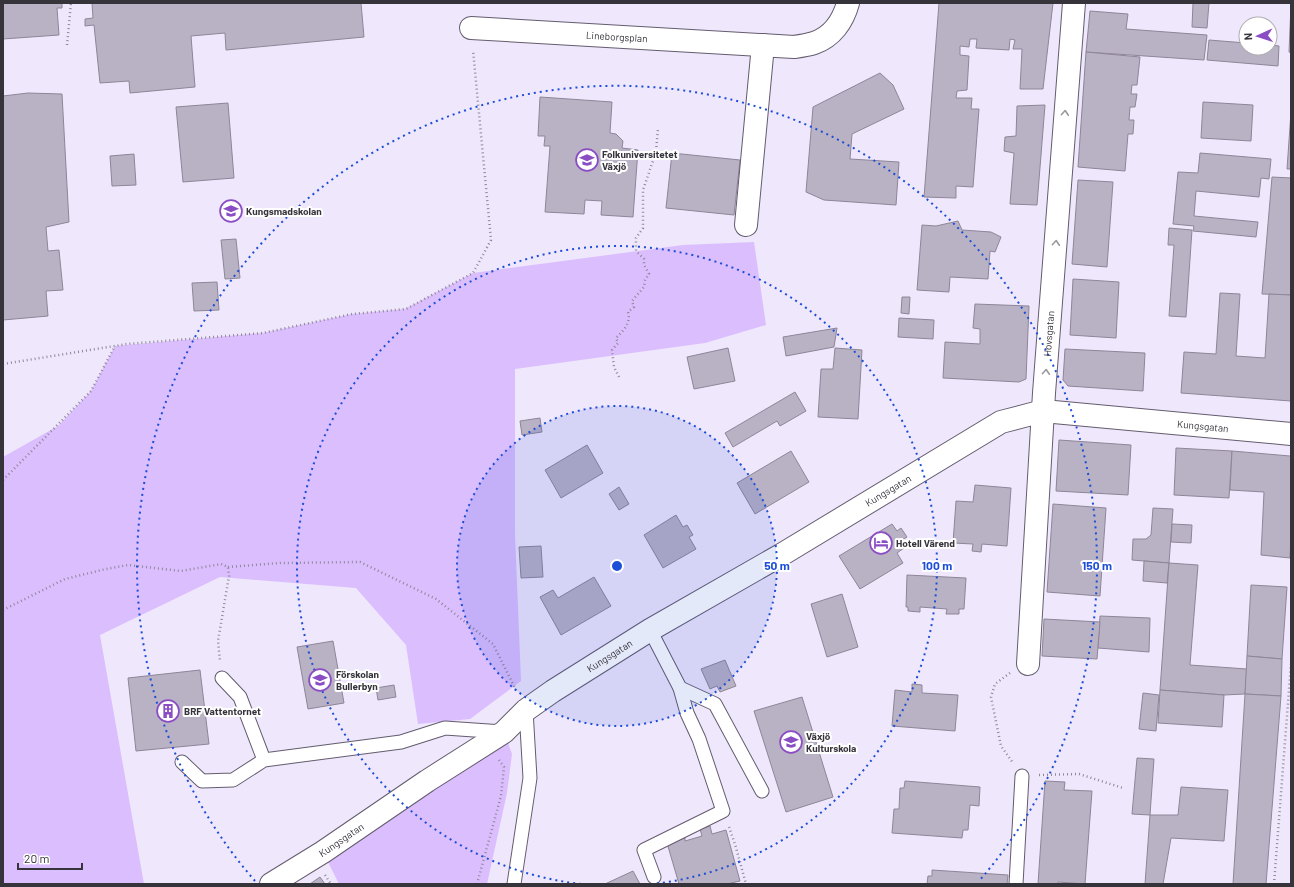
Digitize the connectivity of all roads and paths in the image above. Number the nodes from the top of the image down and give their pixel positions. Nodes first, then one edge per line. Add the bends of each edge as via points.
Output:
1 (71, 3) edge
2 (848, 3) edge
3 (1074, 3) edge
4 (471, 28) joint
5 (67, 45) dead end
6 (763, 45) junction
7 (658, 128) dead end
8 (746, 226) dead end
9 (115, 346) junction
10 (3, 364) edge
11 (619, 377) dead end
12 (1043, 411) junction
13 (1291, 434) edge
14 (3, 480) edge
15 (228, 567) junction
16 (3, 610) edge
17 (650, 630) junction
18 (1028, 664) joint
19 (1291, 664) edge
20 (222, 678) joint
21 (680, 688) junction
22 (526, 710) junction
23 (496, 738) junction
24 (264, 760) junction
25 (182, 762) dead end
26 (1022, 776) junction
27 (1123, 788) dead end
28 (762, 791) dead end
29 (723, 812) junction
30 (654, 877) dead end
31 (271, 884) edge
32 (476, 884) edge
33 (514, 884) edge
34 (746, 884) edge
35 (1016, 884) edge
36 (1274, 884) edge

1 - 5 path
2 - 6 street, Lineborgsplan via 835,28 821,40 794,47
12 -> 3 street, Hovsgatan
4 - 6 street, Lineborgsplan
4 - 9 path via 491,240 473,273 406,309 352,314 262,332
6 - 8 street
7 - 11 path via 656,152 643,190 643,228 636,238 636,251 644,259 649,274 644,287 632,301 634,307 628,312 628,324 616,338 618,343 612,350 614,367
9 - 10 path
9 - 14 path via 91,391
12 - 13 street, Kungsgatan
12 - 17 street, Kungsgatan via 1001,422
12 - 18 street, Hovsgatan
15 - 16 path via 221,564 181,571 128,565 106,569 65,579
15 - 20 path via 229,576 218,641
15 - 22 path via 280,563 360,562 436,599 493,644
17 - 21 lane
17 - 22 street, Kungsgatan
18 - 26 path via 995,684 991,697 1001,746
19 - 36 path
20 - 24 lane via 240,697
21 - 28 lane via 715,704
21 - 29 lane
22 - 23 street, Kungsgatan
22 - 33 lane via 530,778
23 - 24 lane via 445,728 401,742
23 - 31 street, Kungsgatan
23 - 32 path via 504,768 501,796
24 - 25 lane via 233,780 202,781
26 - 27 path via 1079,774
26 - 35 lane
29 - 30 lane via 644,850
29 - 34 path

